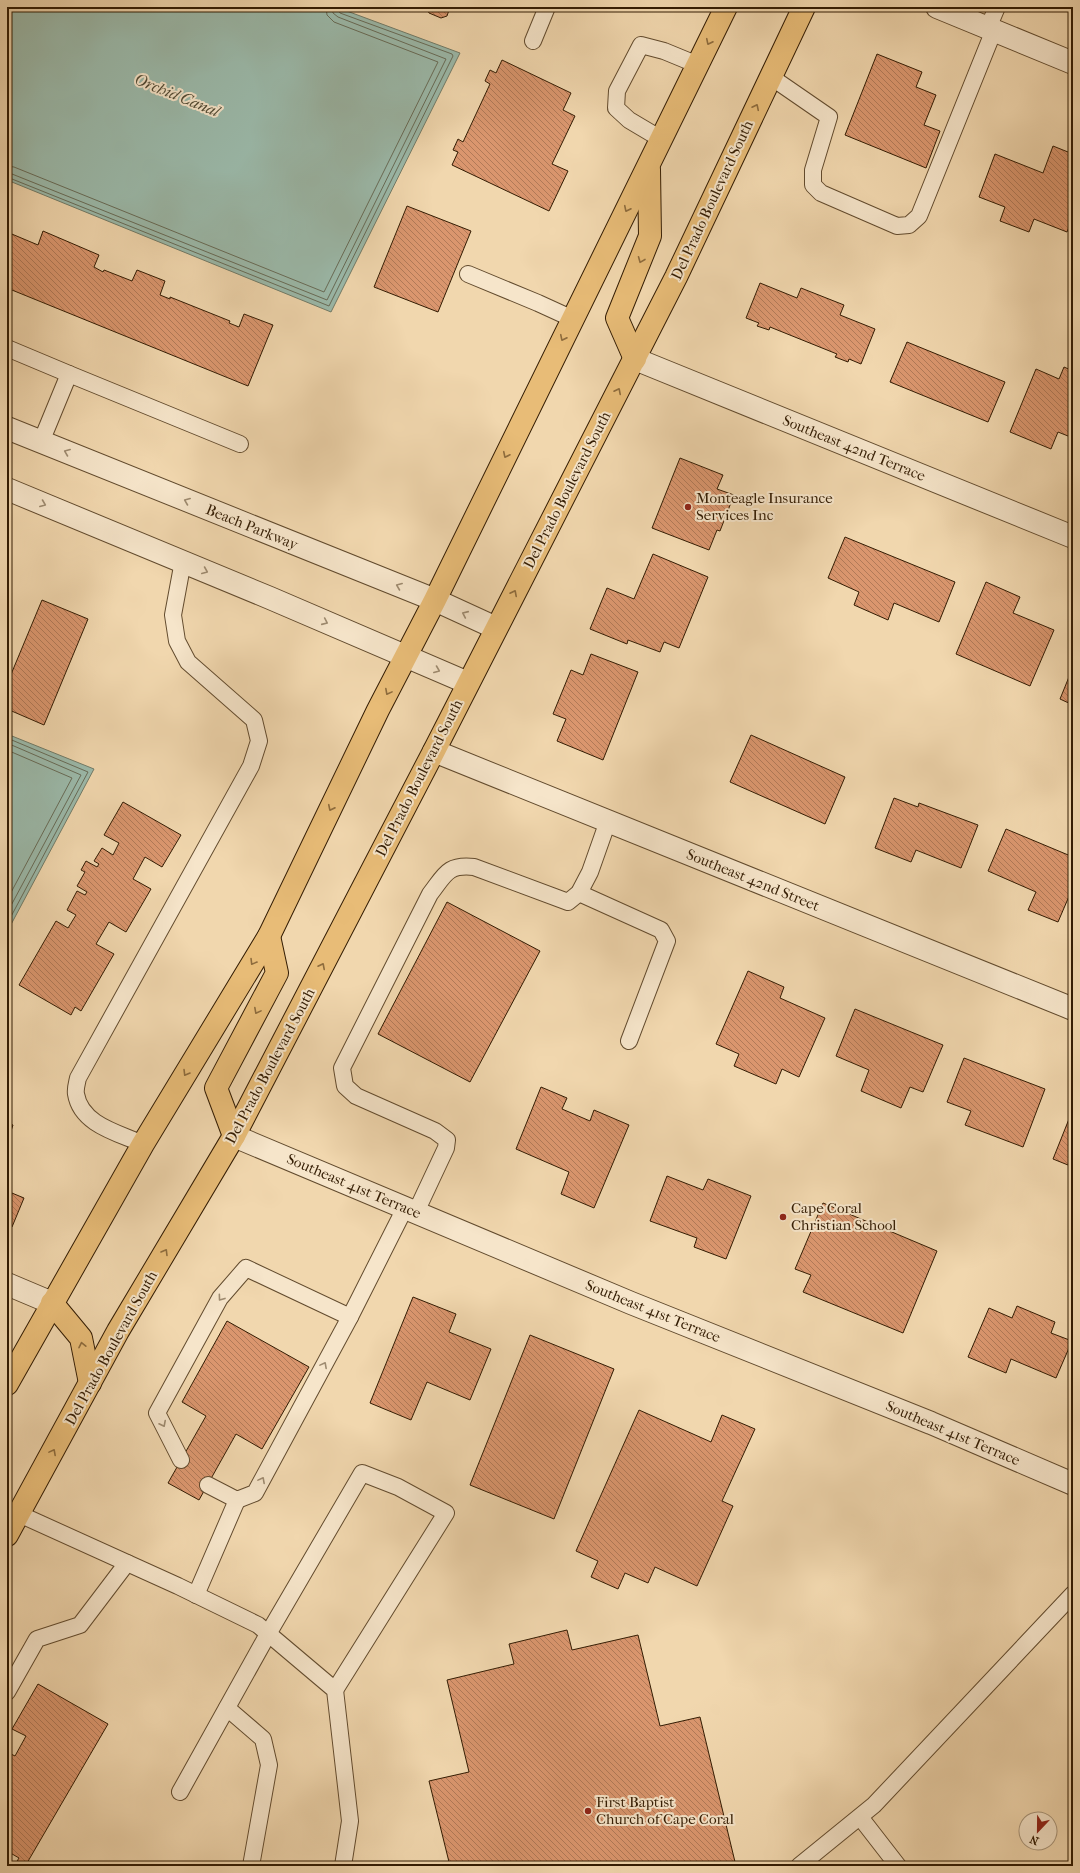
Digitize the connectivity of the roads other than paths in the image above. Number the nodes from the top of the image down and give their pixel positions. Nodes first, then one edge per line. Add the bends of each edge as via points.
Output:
1 (547, 7) edge
2 (726, 7) edge
3 (804, 7) edge
4 (936, 7) edge
5 (997, 7) edge
6 (991, 29) junction
7 (533, 41) dead end
8 (1073, 63) edge
9 (698, 65) junction
10 (771, 77) junction
11 (661, 139) junction
12 (649, 167) junction
13 (468, 274) dead end
14 (573, 319) junction
15 (7, 348) edge
16 (635, 359) junction
17 (69, 374) junction
18 (7, 428) edge
19 (41, 442) junction
20 (240, 444) dead end
21 (7, 489) edge
22 (1073, 537) edge
23 (183, 561) junction
24 (435, 600) junction
25 (496, 628) junction
26 (406, 657) junction
27 (468, 683) junction
28 (434, 751) junction
29 (608, 821) junction
30 (579, 893) junction
31 (269, 936) junction
32 (1073, 1008) edge
33 (629, 1042) dead end
34 (234, 1136) junction
35 (143, 1144) junction
36 (411, 1210) junction
37 (7, 1284) edge
38 (52, 1303) junction
39 (350, 1317) junction
40 (90, 1383) junction
41 (7, 1384) edge
42 (181, 1460) dead end
43 (1073, 1484) edge
44 (208, 1485) dead end
45 (237, 1500) junction
46 (19, 1514) junction
47 (7, 1535) edge
48 (127, 1563) junction
49 (1073, 1594) edge
50 (196, 1595) junction
51 (268, 1634) junction
52 (335, 1690) junction
53 (7, 1692) edge
54 (227, 1708) junction
55 (180, 1792) dead end
56 (860, 1817) junction
57 (251, 1866) edge
58 (343, 1866) edge
59 (799, 1866) edge
60 (898, 1866) edge

1 - 7 lane
2 -> 9 main road
3 - 10 main road, Del Prado Boulevard South
4 - 6 street
5 - 6 lane
6 - 8 street
6 - 10 lane via 919,216 909,225 896,226 821,193 813,184 813,170 829,117
9 - 11 main road
9 - 11 lane via 641,45 617,90 616,108 629,120
16 -> 10 main road, Del Prado Boulevard South
11 - 12 main road
12 -> 14 main road
12 -> 16 main road via 650,236 618,318
13 - 14 lane
14 -> 24 main road
15 - 17 lane
16 - 22 street, Southeast 42nd Terrace
25 -> 16 main road, Del Prado Boulevard South
17 - 19 lane
17 - 20 lane
18 - 19 street, Beach Parkway
24 -> 19 street, Beach Parkway
21 -> 23 street
23 -> 26 street
23 - 35 lane via 173,616 177,641 188,662 254,720 259,741 251,766 78,1078 75,1093 83,1113 95,1123
25 -> 24 street, Beach Parkway
24 - 26 main road
25 - 27 main road, Del Prado Boulevard South
26 -> 27 street
26 -> 31 main road
27 - 28 main road, Del Prado Boulevard South
28 - 29 street, Southeast 42nd Street
34 -> 28 main road, Del Prado Boulevard South
29 - 30 lane via 590,872
29 - 32 street, Southeast 42nd Street
30 - 33 lane via 662,930 667,941
30 - 36 lane via 568,902 474,867 461,865 448,871 430,894 342,1068 345,1086 356,1096 435,1131 447,1140 446,1148
31 -> 34 main road via 277,973 216,1088
31 -> 35 main road
34 - 36 street, Southeast 41st Terrace
40 -> 34 main road, Del Prado Boulevard South
35 - 38 main road
36 - 39 lane
36 - 43 street, Southeast 41st Terrace via 631,1303 931,1423
37 - 38 street
40 -> 38 main road via 81,1338
38 - 41 main road
39 -> 42 lane via 246,1268 220,1298 157,1413
45 -> 39 lane via 255,1493
46 -> 40 main road, Del Prado Boulevard South
44 - 45 lane
45 - 50 lane
46 - 47 main road, Del Prado Boulevard South
46 - 48 lane
48 - 50 lane
48 - 53 lane via 80,1625 37,1639
49 - 56 lane
50 - 51 lane via 258,1625
51 - 52 lane
51 - 52 lane via 362,1473 398,1487 446,1513
51 - 54 lane
52 - 58 lane via 350,1821
54 - 55 lane
54 - 57 lane via 263,1739 269,1765
56 - 59 lane
56 - 60 lane

